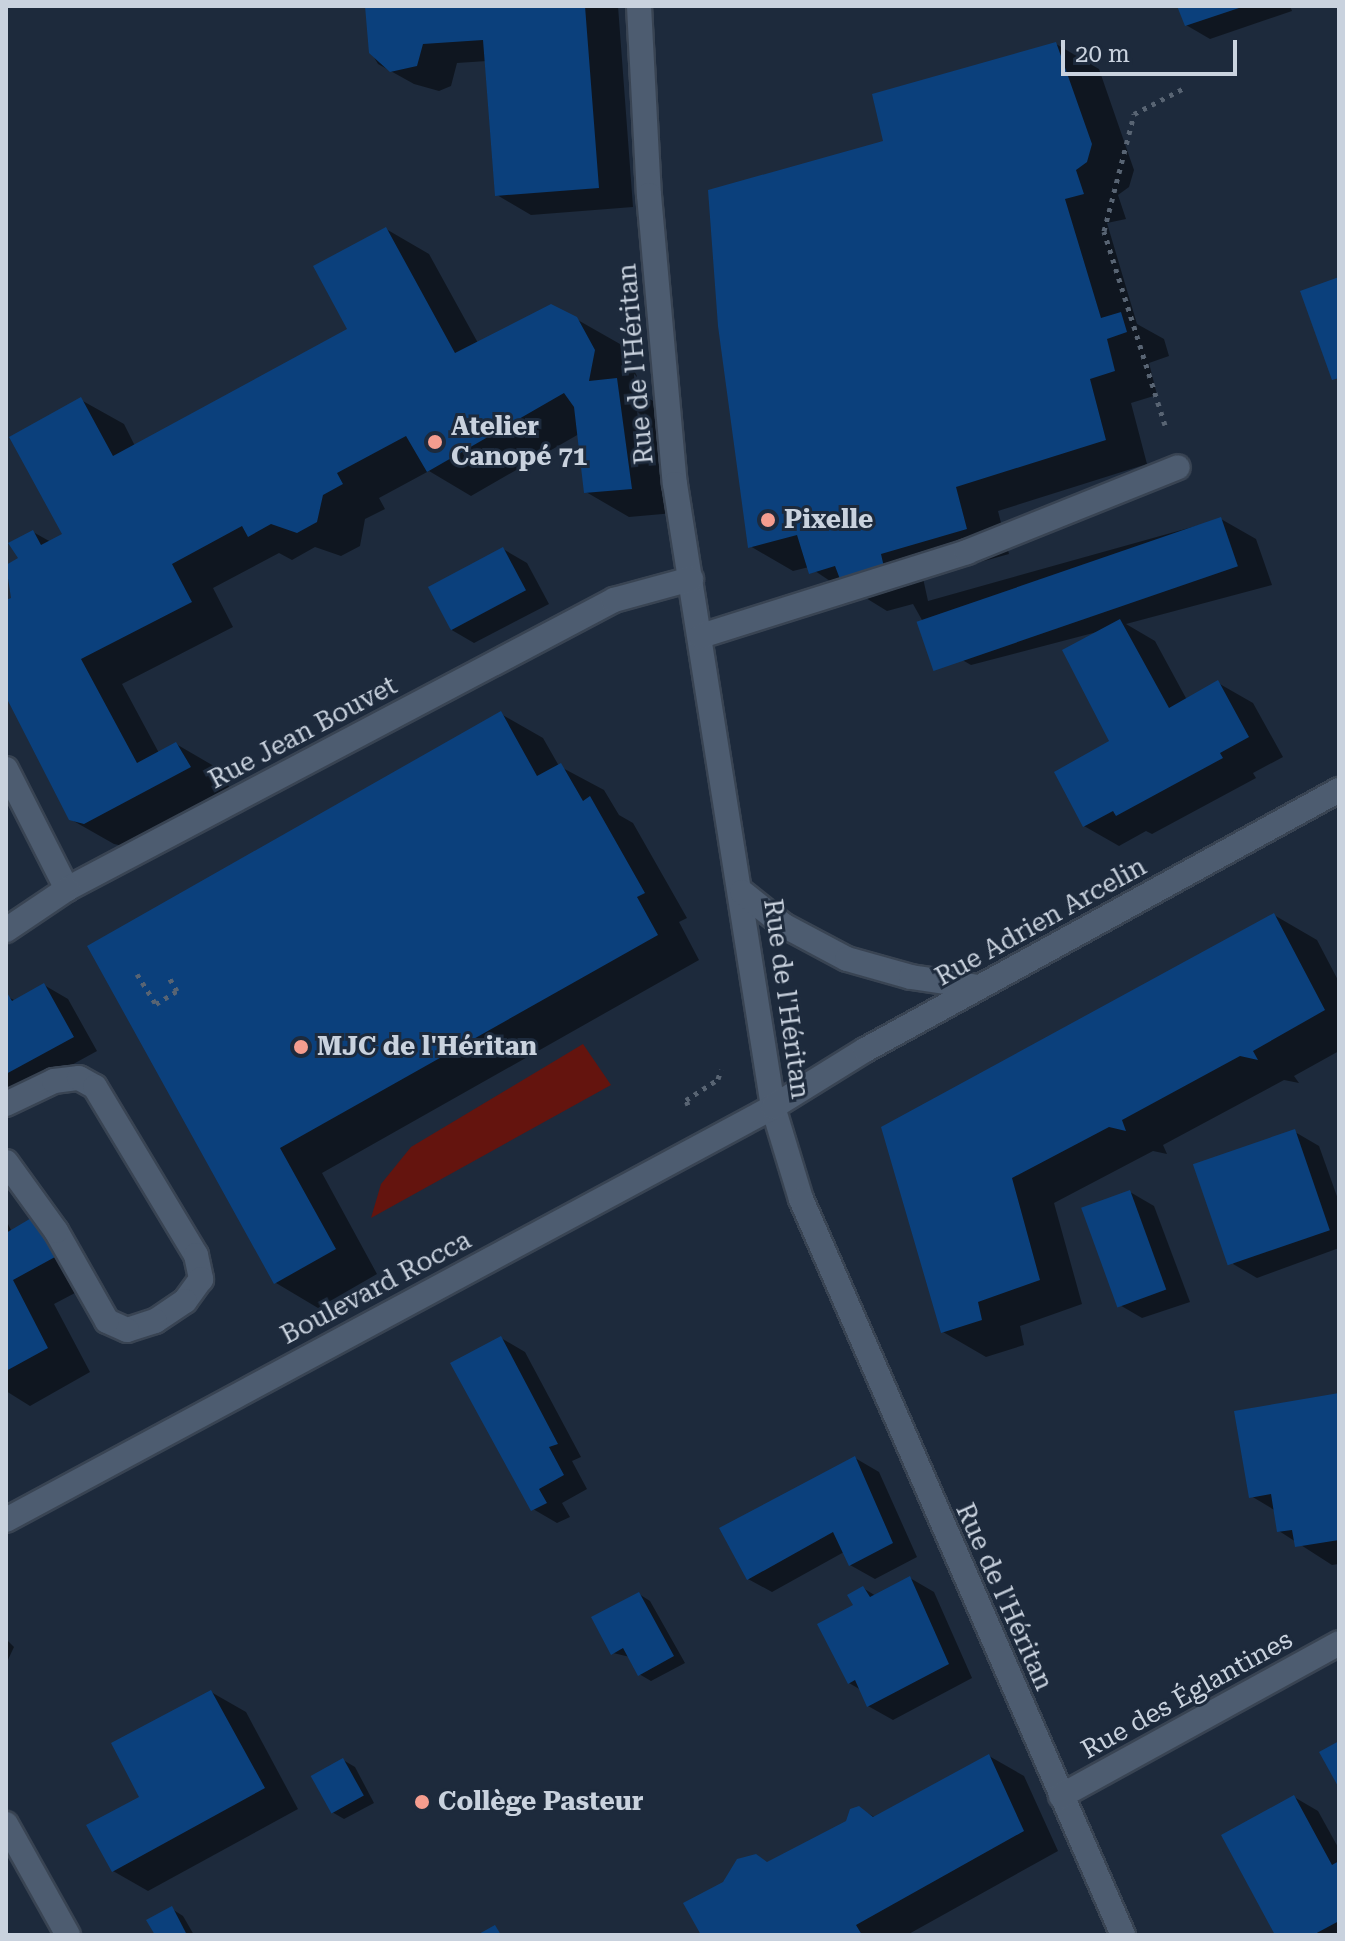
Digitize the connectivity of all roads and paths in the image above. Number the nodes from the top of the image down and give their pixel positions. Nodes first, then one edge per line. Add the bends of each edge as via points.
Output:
1 (639, 6) edge
2 (1186, 87) dead end
3 (1178, 467) joint
4 (691, 579) junction
5 (701, 636) junction
6 (6, 769) edge
7 (1339, 790) edge
8 (67, 889) junction
9 (742, 892) junction
10 (6, 930) edge
11 (137, 974) dead end
12 (169, 977) dead end
13 (979, 987) junction
14 (6, 1104) edge
15 (773, 1107) junction
16 (6, 1162) edge
17 (6, 1520) edge
18 (1339, 1643) edge
19 (1061, 1796) junction
20 (6, 1824) edge
21 (68, 1935) edge
22 (1123, 1935) edge

1 - 4 street, Rue de l'Héritan via 649,195 675,484
2 - 3 path via 1134,114 1104,231
3 - 5 street via 967,552
4 - 5 street, Rue de l'Héritan
4 - 8 street, Rue Jean Bouvet via 614,600
5 - 9 street, Rue de l'Héritan
6 - 8 street
7 - 13 street, Rue Adrien Arcelin
8 - 10 street, Rue Jean Bouvet
9 - 13 street via 783,925 847,959 911,977
9 - 15 street, Rue de l'Héritan
11 - 12 path via 156,1004 177,991
13 - 15 street, Rue Adrien Arcelin
14 - 16 street via 54,1081 79,1078 95,1087 196,1255 201,1279 185,1301 155,1321 127,1330 107,1321 56,1231
15 - 17 street, Boulevard Rocca
15 - 19 street, Rue de l'Héritan via 801,1199
18 - 19 street, Rue des Églantines
19 - 22 street, Rue de l'Héritan
20 - 21 street

